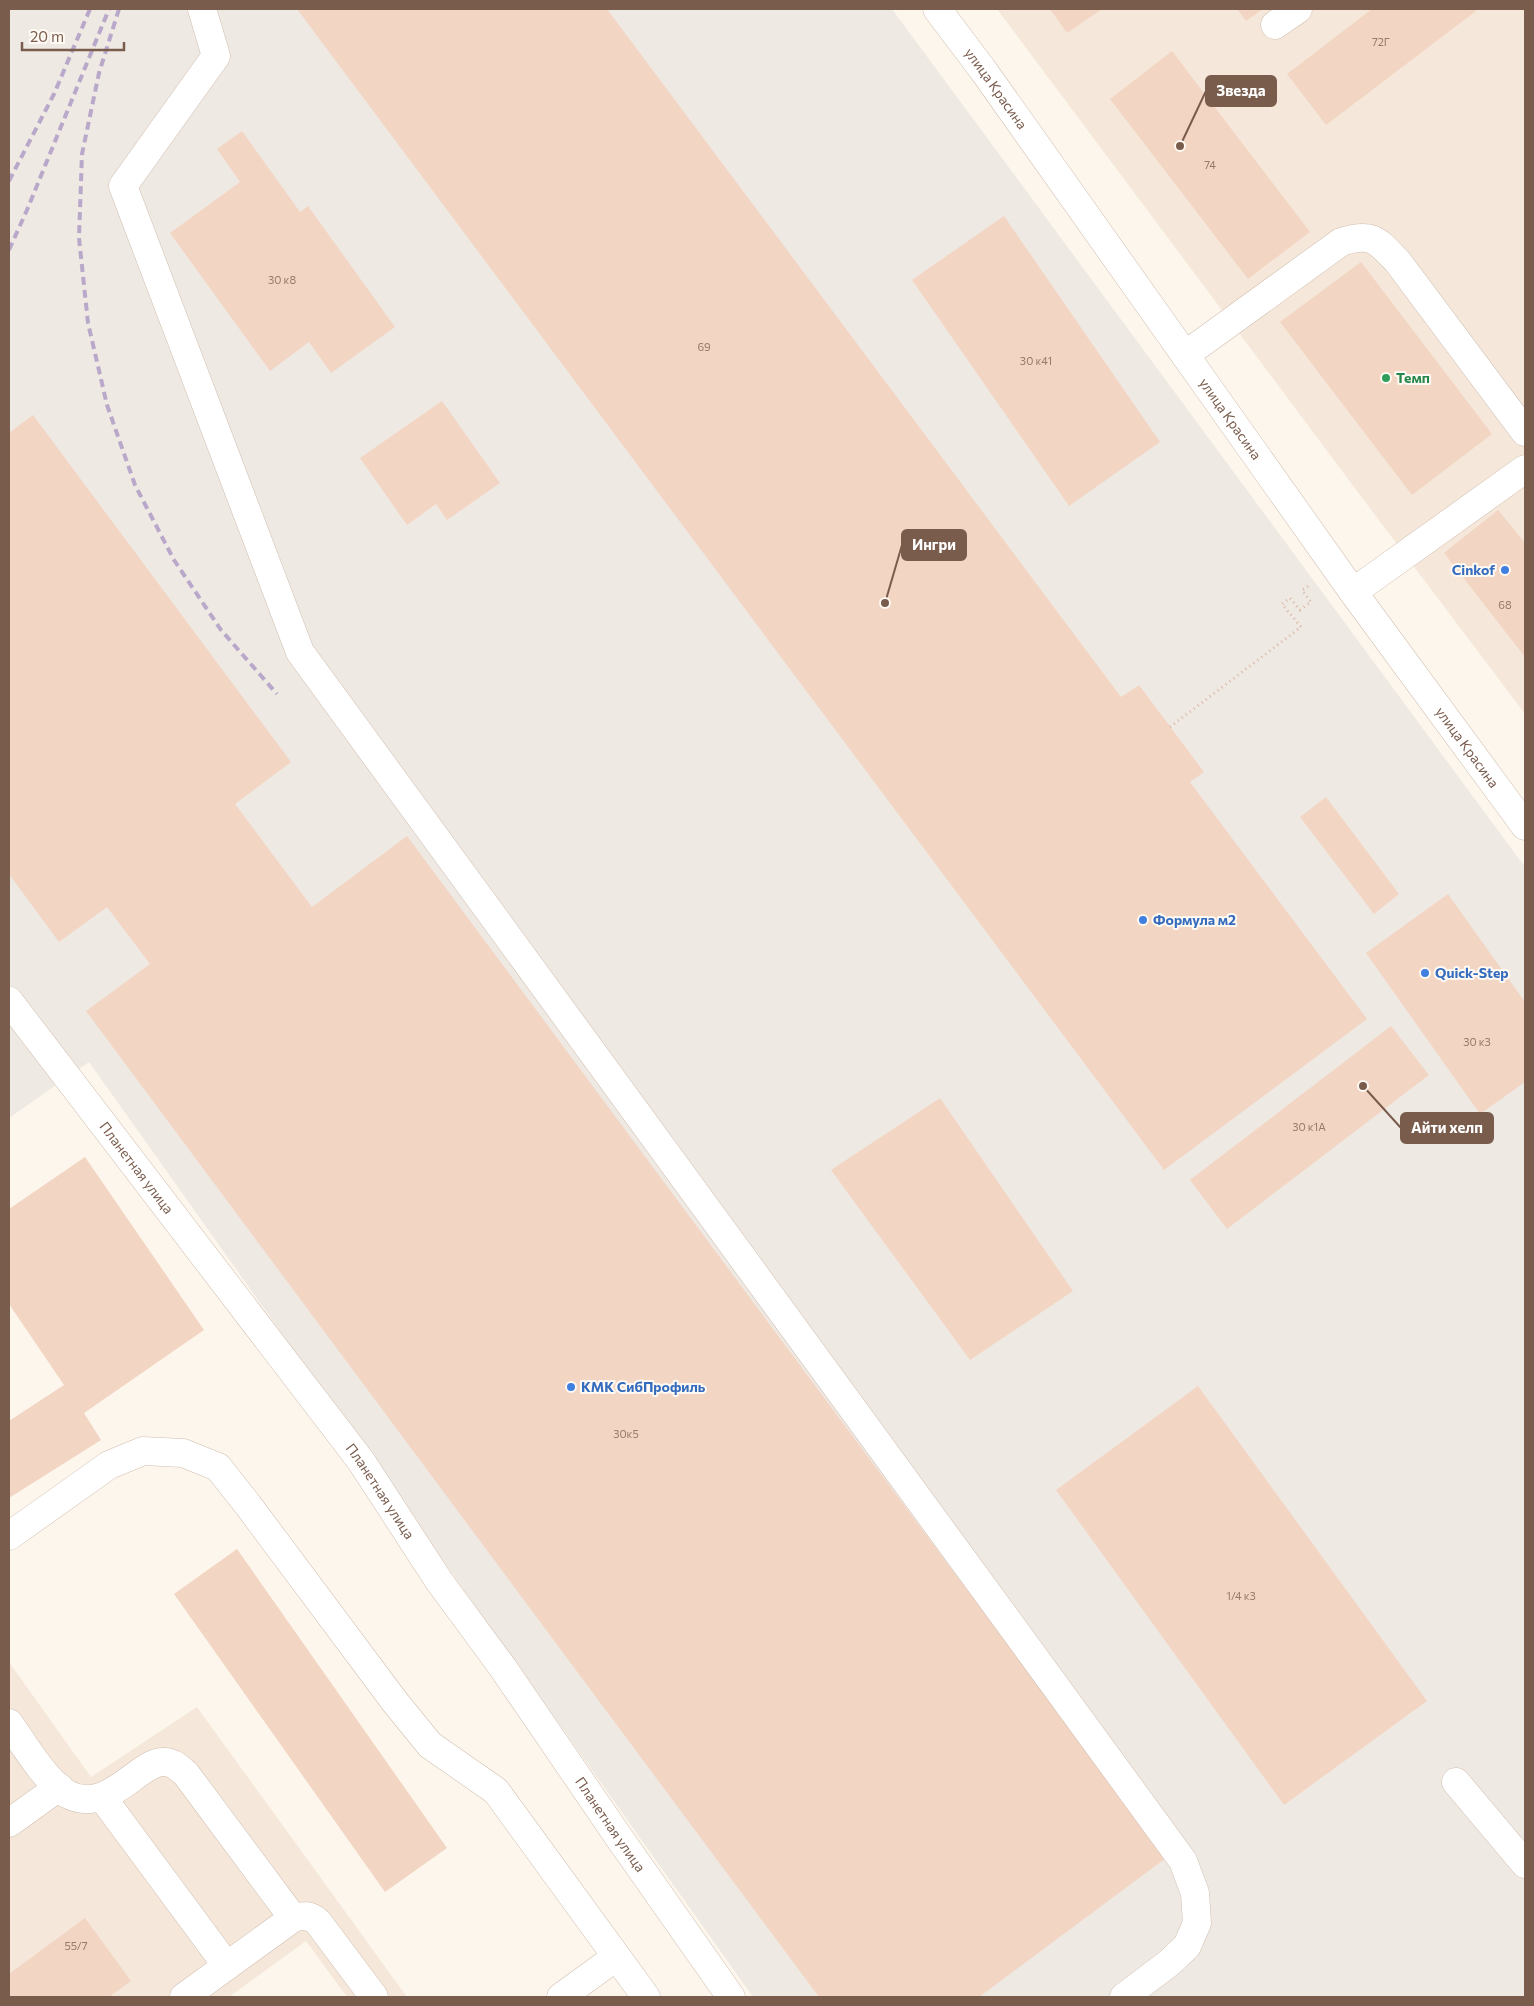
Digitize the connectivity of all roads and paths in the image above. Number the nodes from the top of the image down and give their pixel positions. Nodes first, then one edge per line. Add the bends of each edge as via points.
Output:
1 (202, 9) edge
2 (937, 9) edge
3 (1298, 9) edge
4 (1275, 25) dead end
5 (1185, 355) junction
6 (1525, 432) edge
7 (1525, 469) edge
8 (1302, 590) dead end
9 (1353, 592) junction
10 (1170, 727) dead end
11 (1525, 826) edge
12 (9, 1001) edge
13 (9, 1536) edge
14 (9, 1723) edge
15 (1456, 1782) dead end
16 (59, 1787) junction
17 (102, 1797) junction
18 (9, 1823) edge
19 (1525, 1864) edge
20 (294, 1918) junction
21 (616, 1957) junction
22 (227, 1966) junction
23 (184, 1997) edge
24 (374, 1997) edge
25 (561, 1997) edge
26 (646, 1997) edge
27 (731, 1997) edge
28 (1124, 1997) edge

1 - 28 street via 216,56 123,186 300,652 1183,1861 1195,1893 1197,1923 1187,1946
2 - 5 street, улица Красина
3 - 4 street
5 - 6 street via 1341,242 1358,236 1373,240 1398,262
5 - 9 street, улица Красина
7 - 9 street
8 - 10 path via 1310,602 1300,610 1290,598 1282,604 1301,627
9 - 11 street, улица Красина
12 - 27 street, Планетная улица via 361,1461 439,1581
13 - 21 street via 109,1465 143,1451 183,1453 218,1467 430,1746 496,1791
14 - 16 street via 49,1779
15 - 19 street
16 - 17 street via 84,1800
16 - 18 street
17 - 20 street via 150,1765 163,1761 174,1764 186,1774
17 - 22 street
20 - 22 street
20 - 24 street via 303,1915 318,1922
21 - 25 street
21 - 26 street
22 - 23 street

